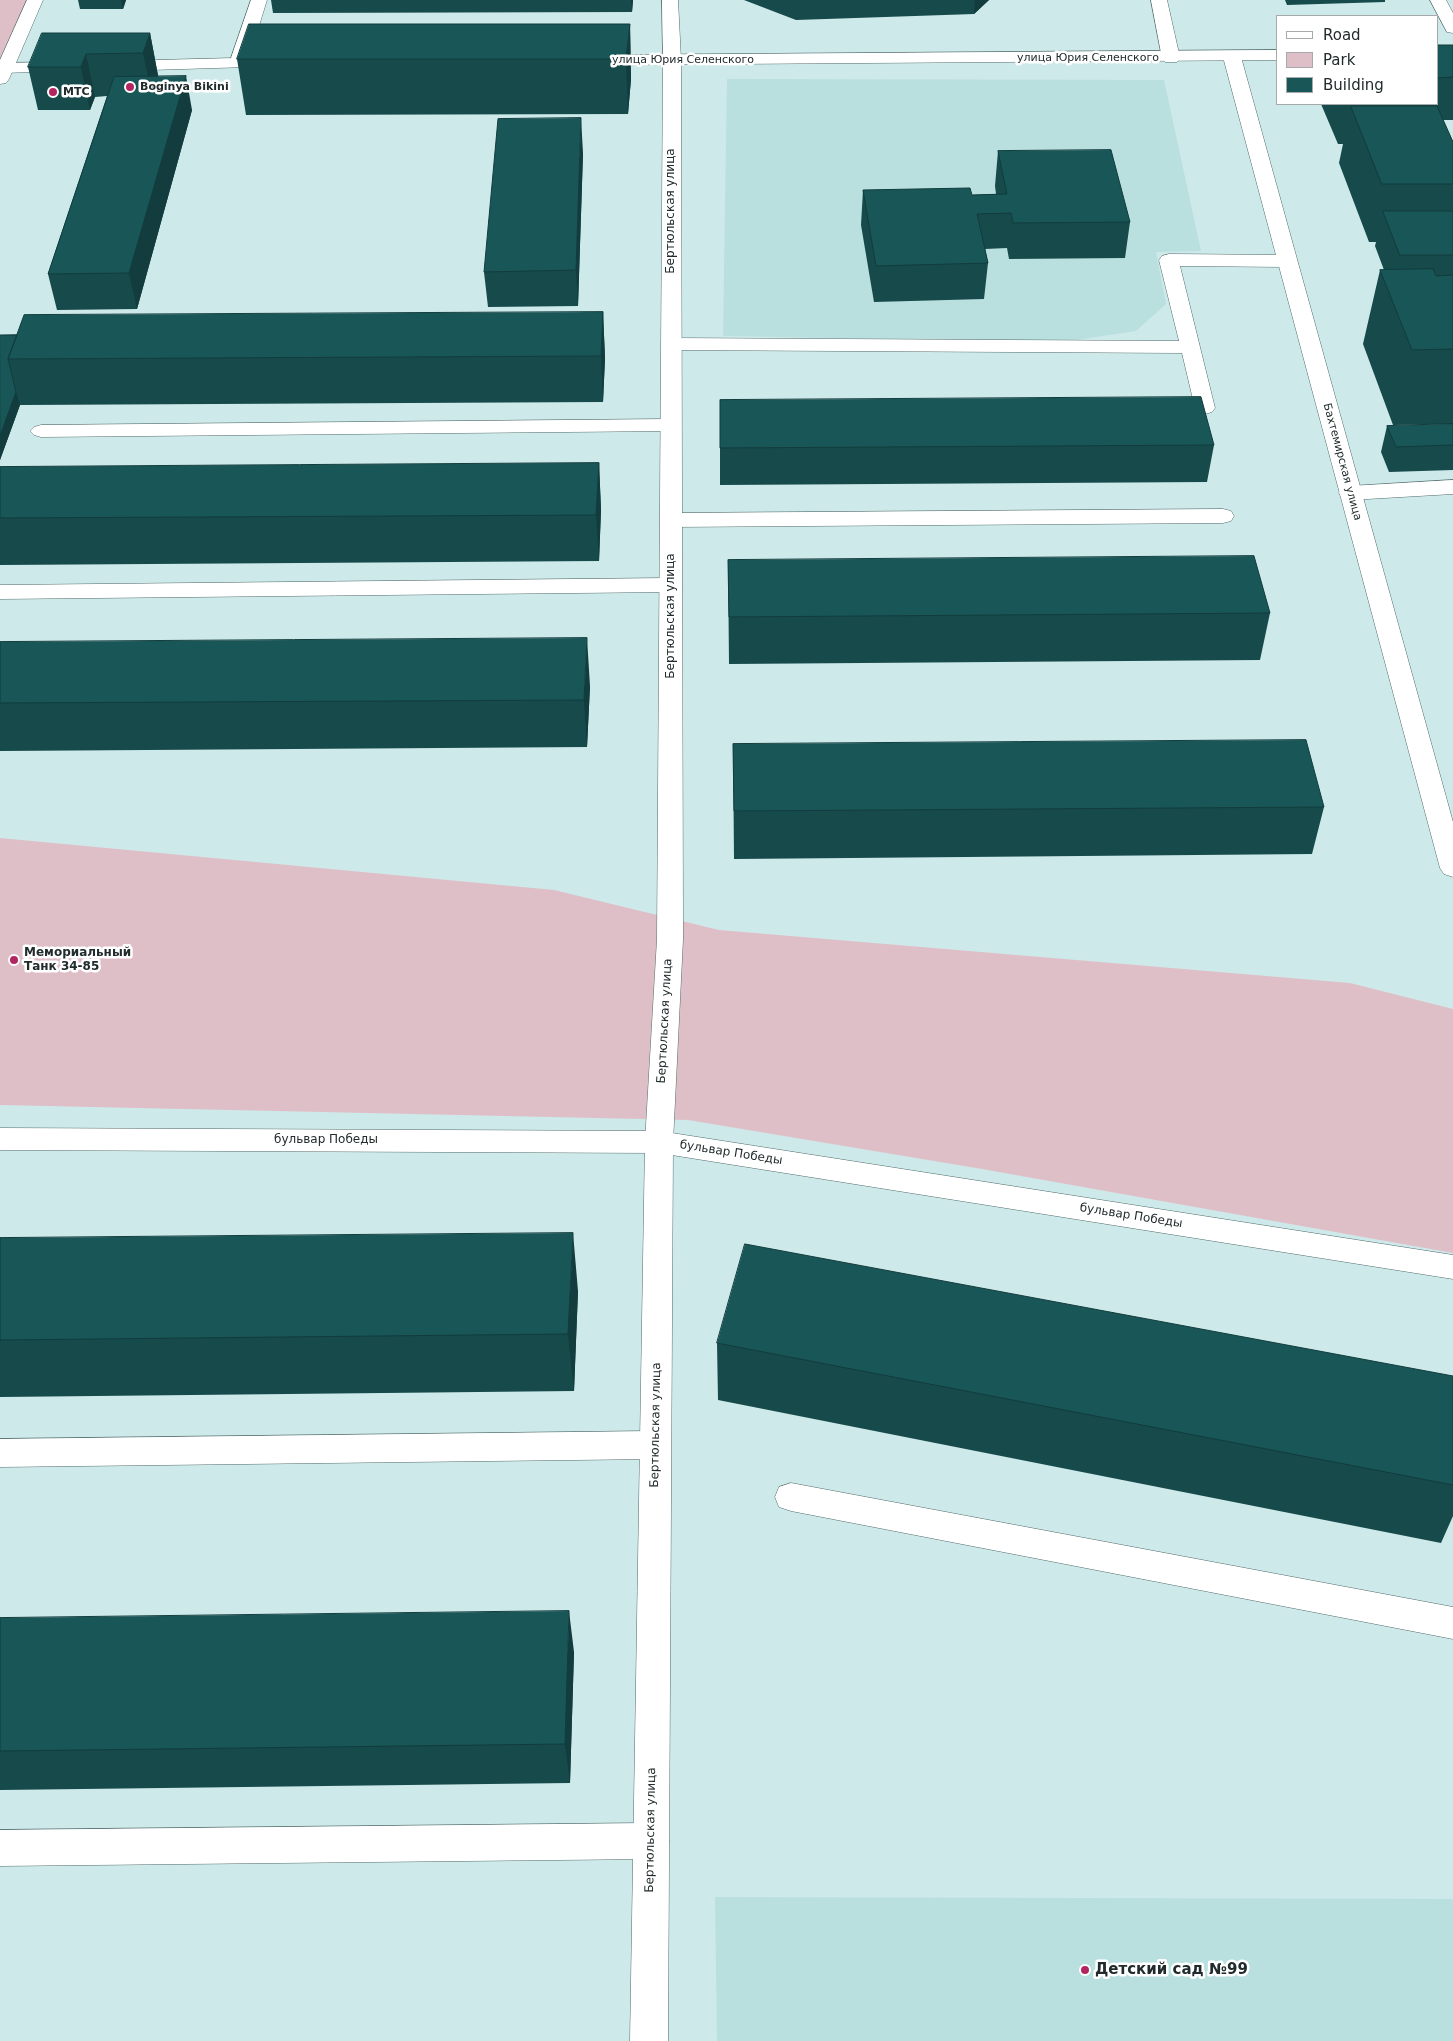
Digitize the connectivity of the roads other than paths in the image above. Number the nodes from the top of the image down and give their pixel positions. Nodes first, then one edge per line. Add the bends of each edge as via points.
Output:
1 (34, 0) edge
2 (259, 0) edge
3 (670, 0) edge
4 (1159, 0) edge
5 (1438, 0) edge
6 (1453, 28) edge
7 (1276, 55) edge
8 (1232, 57) junction
9 (1171, 58) junction
10 (573, 60) edge
11 (672, 60) junction
12 (239, 62) junction
13 (288, 62) edge
14 (100, 66) edge
15 (80, 67) edge
16 (2, 72) edge
17 (1287, 261) junction
18 (671, 344) junction
19 (1190, 347) junction
20 (1205, 408) edge
21 (671, 425) junction
22 (41, 431) dead end
23 (1453, 487) edge
24 (1350, 493) junction
25 (1223, 516) dead end
26 (671, 520) junction
27 (671, 585) junction
28 (2, 592) dead end
29 (1447, 818) edge
30 (1453, 868) edge
31 (0, 1139) edge
32 (659, 1142) junction
33 (1453, 1267) edge
34 (655, 1445) junction
35 (0, 1453) edge
36 (791, 1497) dead end
37 (1453, 1623) edge
38 (651, 1841) junction
39 (0, 1848) edge
40 (649, 2041) edge

1 - 16 main road
2 - 12 main road
3 - 11 main road, Бертюльская улица
4 - 9 main road
5 - 6 main road
7 - 8 main road, улица Юрия Селенского
8 - 9 main road, улица Юрия Селенского
8 - 17 main road, Бахтемирская улица
9 - 11 main road, улица Юрия Селенского
10 - 11 main road, улица Юрия Селенского
11 - 18 main road, Бертюльская улица
12 - 13 main road
12 - 14 main road
15 - 16 main road
17 - 19 main road via 1169,260
17 - 24 main road, Бахтемирская улица
18 - 19 main road
18 - 21 main road, Бертюльская улица
19 - 20 main road
21 - 22 main road
21 - 26 main road, Бертюльская улица
23 - 24 main road
24 - 29 main road, Бахтемирская улица
25 - 26 main road
26 - 27 main road, Бертюльская улица
27 - 28 main road
27 - 32 main road, Бертюльская улица via 670,939
29 - 30 main road, Бахтемирская улица
31 - 32 main road, бульвар Победы
32 - 33 main road, бульвар Победы
32 - 34 main road, Бертюльская улица
34 - 35 main road
34 - 38 main road, Бертюльская улица
36 - 37 main road
38 - 39 main road
38 - 40 main road, Бертюльская улица

